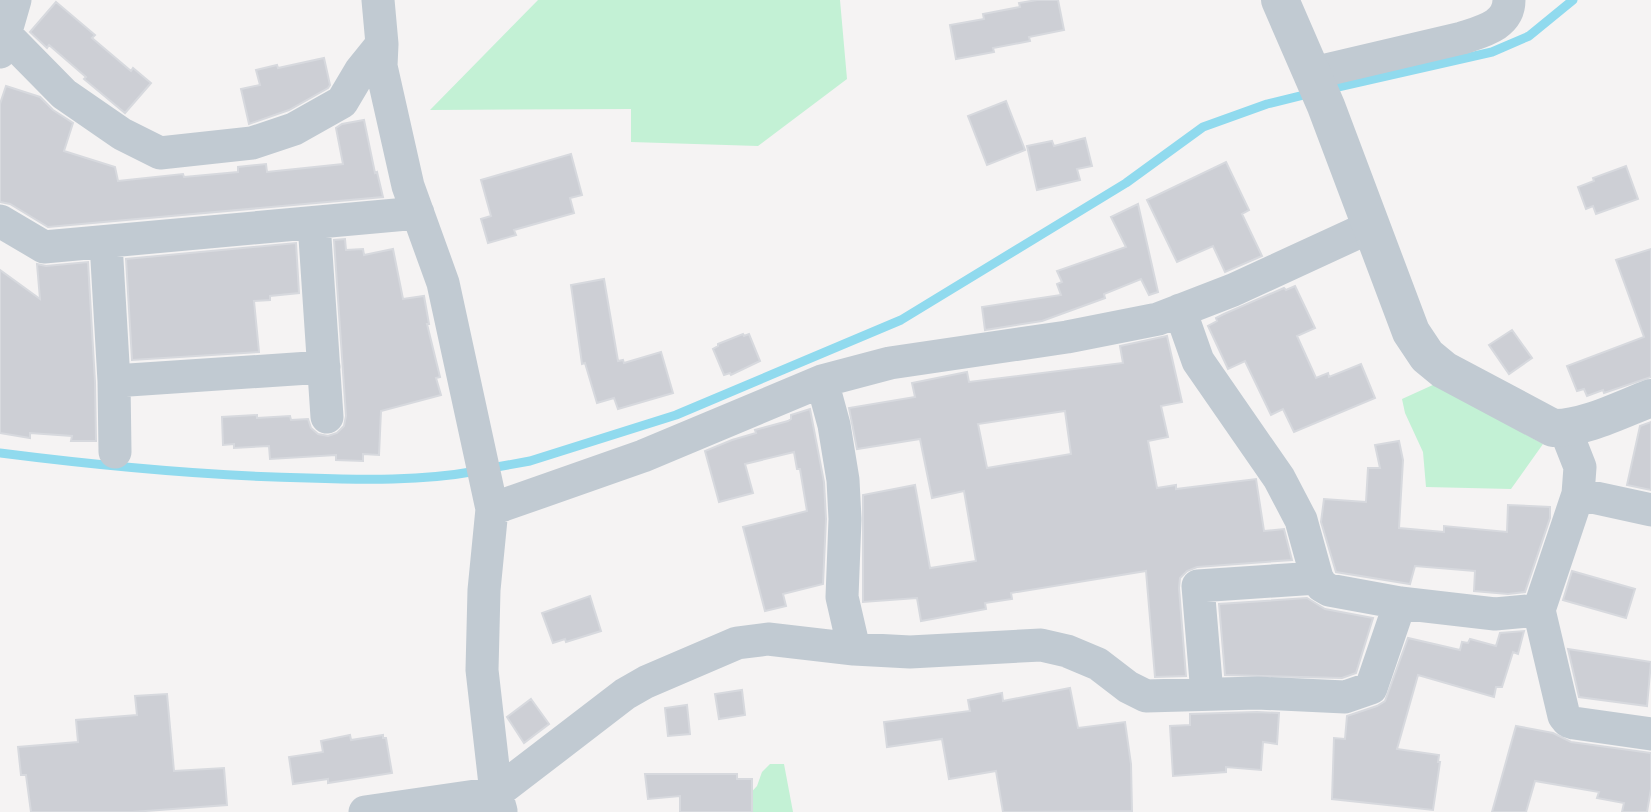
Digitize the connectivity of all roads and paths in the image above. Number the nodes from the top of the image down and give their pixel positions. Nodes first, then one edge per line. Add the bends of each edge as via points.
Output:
1 (15, 0) edge
2 (378, 0) edge
3 (1280, 0) edge
4 (1508, 0) edge
5 (3, 43) edge
6 (382, 44) junction
7 (1319, 88) junction
8 (418, 213) junction
9 (0, 221) edge
10 (314, 223) junction
11 (1372, 226) junction
12 (106, 243) junction
13 (1180, 310) junction
14 (324, 368) junction
15 (114, 381) junction
16 (822, 381) junction
17 (1651, 398) edge
18 (327, 417) dead end
19 (1565, 429) junction
20 (115, 452) dead end
21 (488, 489) junction
22 (1578, 494) junction
23 (1651, 510) edge
24 (1317, 578) junction
25 (1401, 603) junction
26 (1539, 610) junction
27 (854, 649) junction
28 (1207, 694) junction
29 (1651, 734) edge
30 (498, 803) edge
31 (365, 812) edge

1 - 5 street
2 - 6 street
3 - 7 street
4 - 7 street via 1502,21 1481,32
5 - 6 street via 64,94 122,134 160,153 252,144 294,129 342,102
6 - 8 street via 381,66
7 - 11 street
8 - 10 street
8 - 21 street via 443,283
9 - 12 street via 44,247
10 - 12 street
10 - 14 street
11 - 13 street
11 - 19 street via 1412,332 1427,356 1444,370 1541,422
12 - 15 street
13 - 16 street via 1158,319 890,363
13 - 24 street via 1198,361 1279,478 1301,520
14 - 15 street
14 - 18 street
15 - 20 street
16 - 21 street via 643,456
16 - 27 street via 843,480 842,597
17 - 19 street
19 - 22 street via 1580,467
21 - 30 street via 482,670
22 - 23 street
22 - 26 street
24 - 25 street via 1329,590
24 - 28 street via 1198,586
25 - 26 street via 1495,614
25 - 28 street via 1371,688 1345,697
26 - 29 street via 1568,721
27 - 28 street via 910,652 1041,645 1098,664 1146,696
27 - 30 street via 768,639 737,643 646,682 625,694
30 - 31 street

